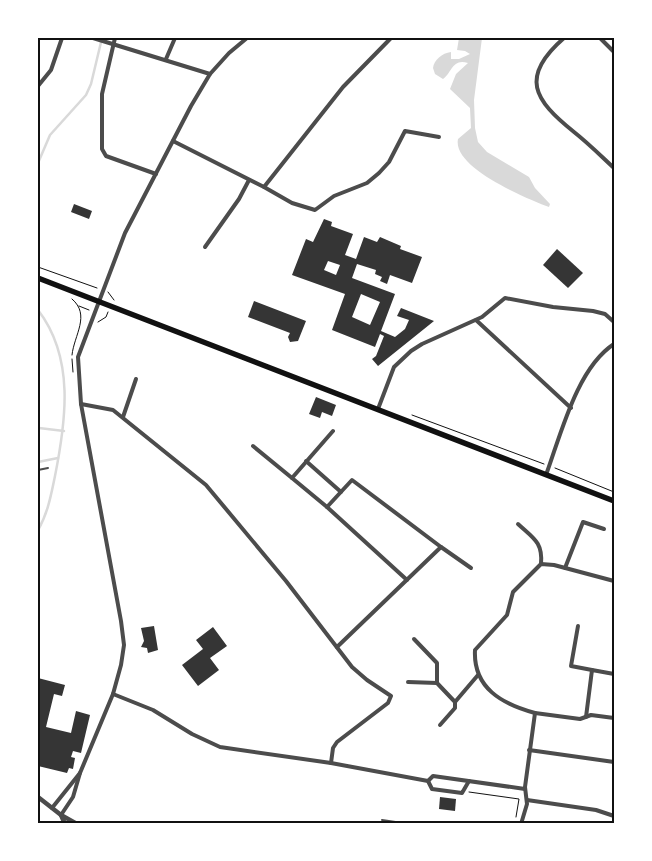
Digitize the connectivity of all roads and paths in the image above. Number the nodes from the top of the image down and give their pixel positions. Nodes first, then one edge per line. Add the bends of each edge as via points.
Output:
1 (62, 38) edge
2 (93, 38) edge
3 (115, 38) edge
4 (175, 38) edge
5 (247, 38) edge
6 (391, 38) edge
7 (564, 38) edge
8 (600, 38) edge
9 (113, 44) junction
10 (614, 52) edge
11 (166, 59) junction
12 (210, 74) junction
13 (38, 86) edge
14 (439, 137) dead end
15 (174, 141) junction
16 (614, 168) edge
17 (156, 174) junction
18 (249, 180) junction
19 (264, 188) junction
20 (204, 247) dead end
21 (38, 267) edge
22 (38, 278) edge
23 (102, 290) junction
24 (98, 302) junction
25 (121, 303) dead end
26 (106, 317) dead end
27 (476, 320) junction
28 (614, 322) edge
29 (97, 323) dead end
30 (614, 344) edge
31 (136, 379) dead end
32 (81, 404) junction
33 (571, 408) junction
34 (378, 409) junction
35 (407, 413) dead end
36 (122, 416) junction
37 (333, 431) dead end
38 (252, 446) dead end
39 (306, 461) junction
40 (549, 466) junction
41 (48, 468) dead end
42 (38, 470) edge
43 (546, 475) junction
44 (292, 478) junction
45 (341, 492) junction
46 (614, 492) edge
47 (614, 501) edge
48 (327, 507) junction
49 (518, 524) dead end
50 (604, 530) dead end
51 (441, 546) junction
52 (542, 564) junction
53 (471, 568) dead end
54 (565, 568) junction
55 (406, 580) junction
56 (614, 581) edge
57 (578, 626) dead end
58 (414, 639) dead end
59 (337, 647) junction
60 (592, 670) junction
61 (614, 674) edge
62 (478, 676) junction
63 (408, 682) dead end
64 (437, 684) junction
65 (113, 694) junction
66 (455, 702) junction
67 (535, 713) junction
68 (586, 717) junction
69 (614, 718) edge
70 (440, 725) dead end
71 (529, 750) junction
72 (614, 762) edge
73 (331, 763) junction
74 (80, 773) junction
75 (428, 782) junction
76 (469, 782) junction
77 (525, 789) junction
78 (463, 791) junction
79 (38, 797) edge
80 (527, 802) junction
81 (52, 808) junction
82 (61, 816) junction
83 (614, 816) edge
84 (382, 820) dead end
85 (65, 824) edge
86 (77, 824) edge
87 (409, 824) edge
88 (516, 824) edge
89 (521, 824) edge

1 - 13 street via 51,70
2 - 9 street
3 - 9 street
4 - 11 street
5 - 12 street
6 - 19 street via 343,87
7 - 16 street via 548,52 541,64 537,79 540,98 554,116
8 - 10 street
9 - 11 street
9 - 17 street via 102,94 102,149 106,156
11 - 12 street
12 - 15 street
14 - 19 street via 405,131 389,162 379,173 334,196 315,210 292,203
15 - 17 street
15 - 18 street
17 - 23 street via 125,233
18 - 19 street
18 - 20 street
21 - 23 path
22 - 24 main road
23 - 24 street
23 - 25 path
24 - 32 street via 78,357
24 - 34 main road
26 - 29 path
27 - 28 street via 499,301 509,298 599,312
27 - 33 street
27 - 34 street via 422,344 396,365
30 - 33 street via 590,368
31 - 36 street
32 - 36 street via 106,408
32 - 65 street via 123,629 122,665
33 - 40 street
34 - 43 main road
35 - 40 path
36 - 59 street via 210,490
37 - 39 street
38 - 44 street
39 - 44 street
39 - 45 street
40 - 43 street
40 - 46 path
41 - 42 lane
43 - 47 main road
44 - 48 street
45 - 48 street
45 - 51 street via 352,480
48 - 55 street
49 - 52 street via 540,545
50 - 54 street via 584,522
51 - 53 street
51 - 55 street
52 - 54 street
52 - 62 street via 513,592 507,615 475,650 474,664
54 - 56 street
55 - 59 street
57 - 60 street via 571,666
58 - 64 street via 437,664
59 - 73 street via 362,676 392,696 388,704 337,742
60 - 61 street
60 - 68 street
62 - 66 street
62 - 67 street via 510,706
63 - 64 street
64 - 66 street
65 - 73 street via 153,710 220,747
65 - 74 street
66 - 70 street via 455,708
67 - 68 street
67 - 71 street
68 - 69 street
71 - 72 street
71 - 77 street
73 - 75 street
74 - 81 street
74 - 82 street via 73,797
75 - 76 street via 434,776
75 - 78 street via 432,789
76 - 77 street
76 - 78 street
77 - 80 street
78 - 88 path via 519,799
79 - 81 street
80 - 83 street via 596,810
80 - 89 street
81 - 82 street
82 - 85 street
82 - 86 street
84 - 87 lane

